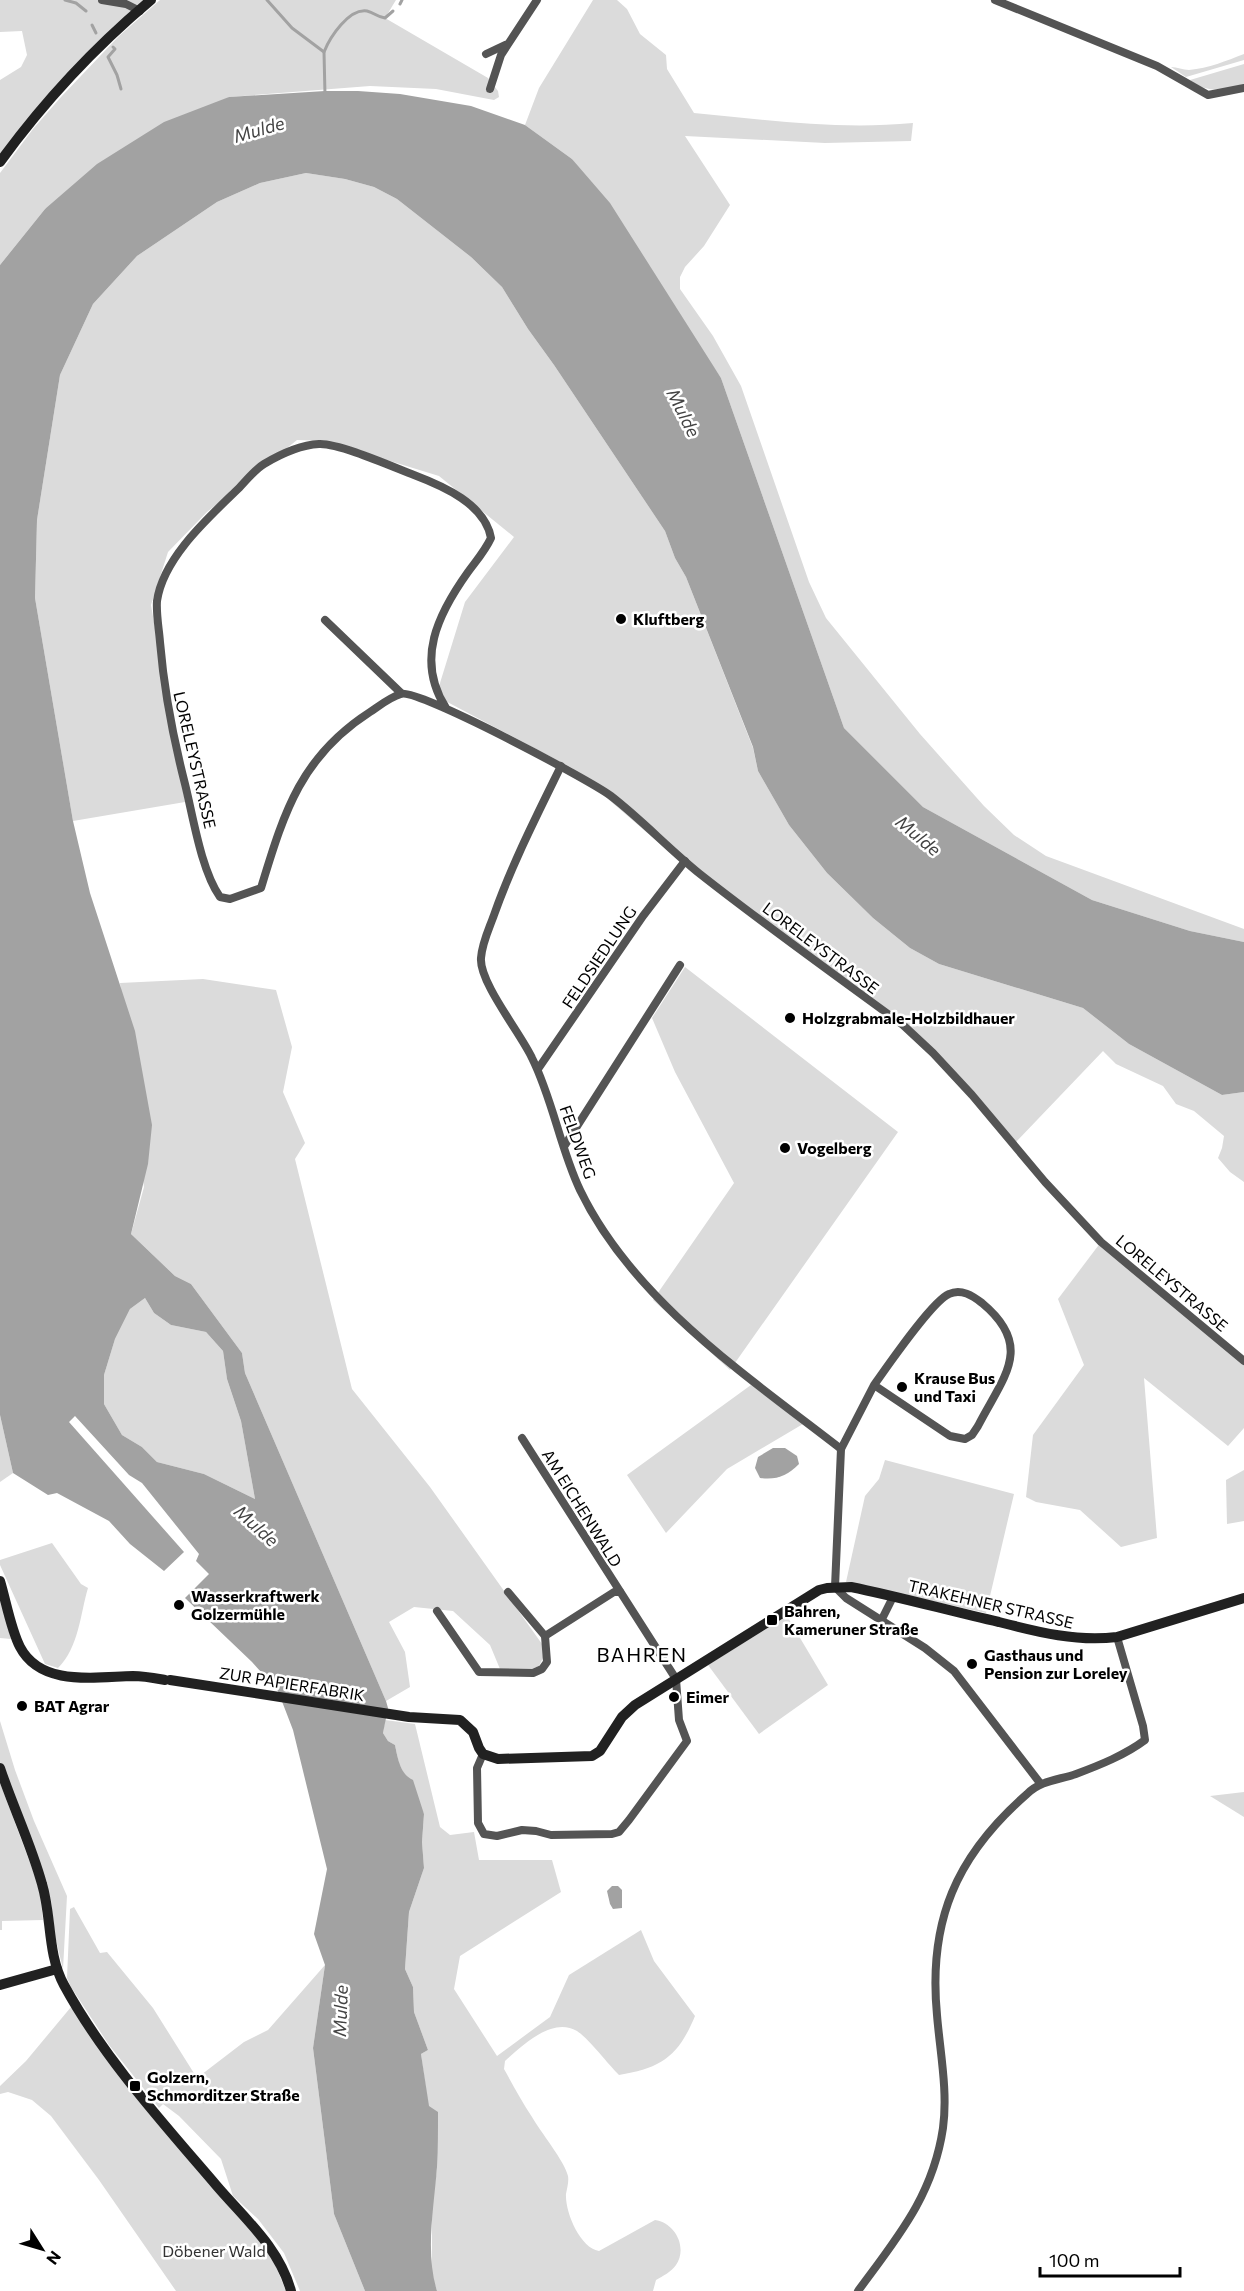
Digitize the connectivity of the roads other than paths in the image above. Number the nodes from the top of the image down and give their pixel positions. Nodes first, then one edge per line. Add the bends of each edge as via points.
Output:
1 (102, 0) edge
2 (151, 0) edge
3 (537, 0) edge
4 (995, 0) edge
5 (140, 11) junction
6 (506, 45) junction
7 (486, 54) dead end
8 (1244, 88) edge
9 (490, 89) dead end
10 (0, 162) edge
11 (325, 620) dead end
12 (401, 693) junction
13 (446, 708) junction
14 (561, 766) junction
15 (685, 861) junction
16 (680, 965) dead end
17 (538, 1070) junction
18 (565, 1145) junction
19 (1244, 1360) edge
20 (874, 1385) junction
21 (522, 1438) dead end
22 (841, 1449) junction
23 (0, 1581) edge
24 (836, 1587) junction
25 (508, 1592) dead end
26 (620, 1592) junction
27 (893, 1597) junction
28 (1244, 1598) edge
29 (437, 1611) dead end
30 (881, 1621) junction
31 (545, 1636) junction
32 (1117, 1636) junction
33 (676, 1679) junction
34 (483, 1754) junction
35 (0, 1768) edge
36 (1040, 1784) junction
37 (57, 1969) junction
38 (0, 1985) edge
39 (291, 2291) edge
40 (858, 2291) edge

1 - 5 street
2 - 5 street
3 - 6 street
4 - 8 street via 1157,66 1208,95
5 - 10 street via 73,76
6 - 7 street
6 - 9 street
11 - 12 street, LORELEYSTRASSE
12 - 13 street, LORELEYSTRASSE
12 - 13 street, LORELEYSTRASSE via 350,726 319,756 293,795 261,888 230,899 220,897 200,844 172,730 157,603 161,584 188,541 262,465 299,448 320,444 338,447 437,483 476,511 490,530 491,538 452,596 433,642 433,682
13 - 14 street, LORELEYSTRASSE
14 - 15 street, LORELEYSTRASSE via 611,796
14 - 17 street, FELDWEG via 498,904 480,960 493,993
15 - 17 street, FELDSIEDLUNG via 637,924
15 - 19 street, LORELEYSTRASSE via 919,1039 1101,1242
16 - 18 street
17 - 18 street, FELDWEG
18 - 22 street, FELDWEG via 580,1189 593,1212 649,1288 719,1354
20 - 20 street via 950,1436 965,1439 978,1426 1010,1365 1012,1346 1008,1332 1001,1320 974,1296 949,1294 913,1332
20 - 22 street
21 - 26 street, AM EICHENWALD
22 - 24 street
23 - 34 street, ZUR PAPIERFABRIK via 19,1646 30,1662 43,1671 67,1677 137,1676 409,1718 460,1720 473,1732
24 - 27 street, TRAKEHNER STRASSE
24 - 30 street
24 - 33 street via 819,1590
25 - 31 street
26 - 31 street, AM EICHENWALD via 614,1592
26 - 33 street, AM EICHENWALD
27 - 30 street
27 - 32 street, TRAKEHNER STRASSE via 1074,1639
28 - 32 street, TRAKEHNER STRASSE
29 - 31 street via 479,1672 533,1673 542,1669 547,1662
30 - 36 street via 954,1671
32 - 36 street via 1145,1740 1074,1775
33 - 34 street via 635,1705 592,1756 498,1759
33 - 34 street via 679,1720 687,1741 619,1832 551,1835 522,1830 497,1836 484,1834 478,1823 477,1768
35 - 37 street via 42,1884
36 - 40 street via 986,1838 948,1898 936,1960 944,2116 933,2168 909,2221
37 - 38 street
37 - 39 street via 106,2049 279,2258

